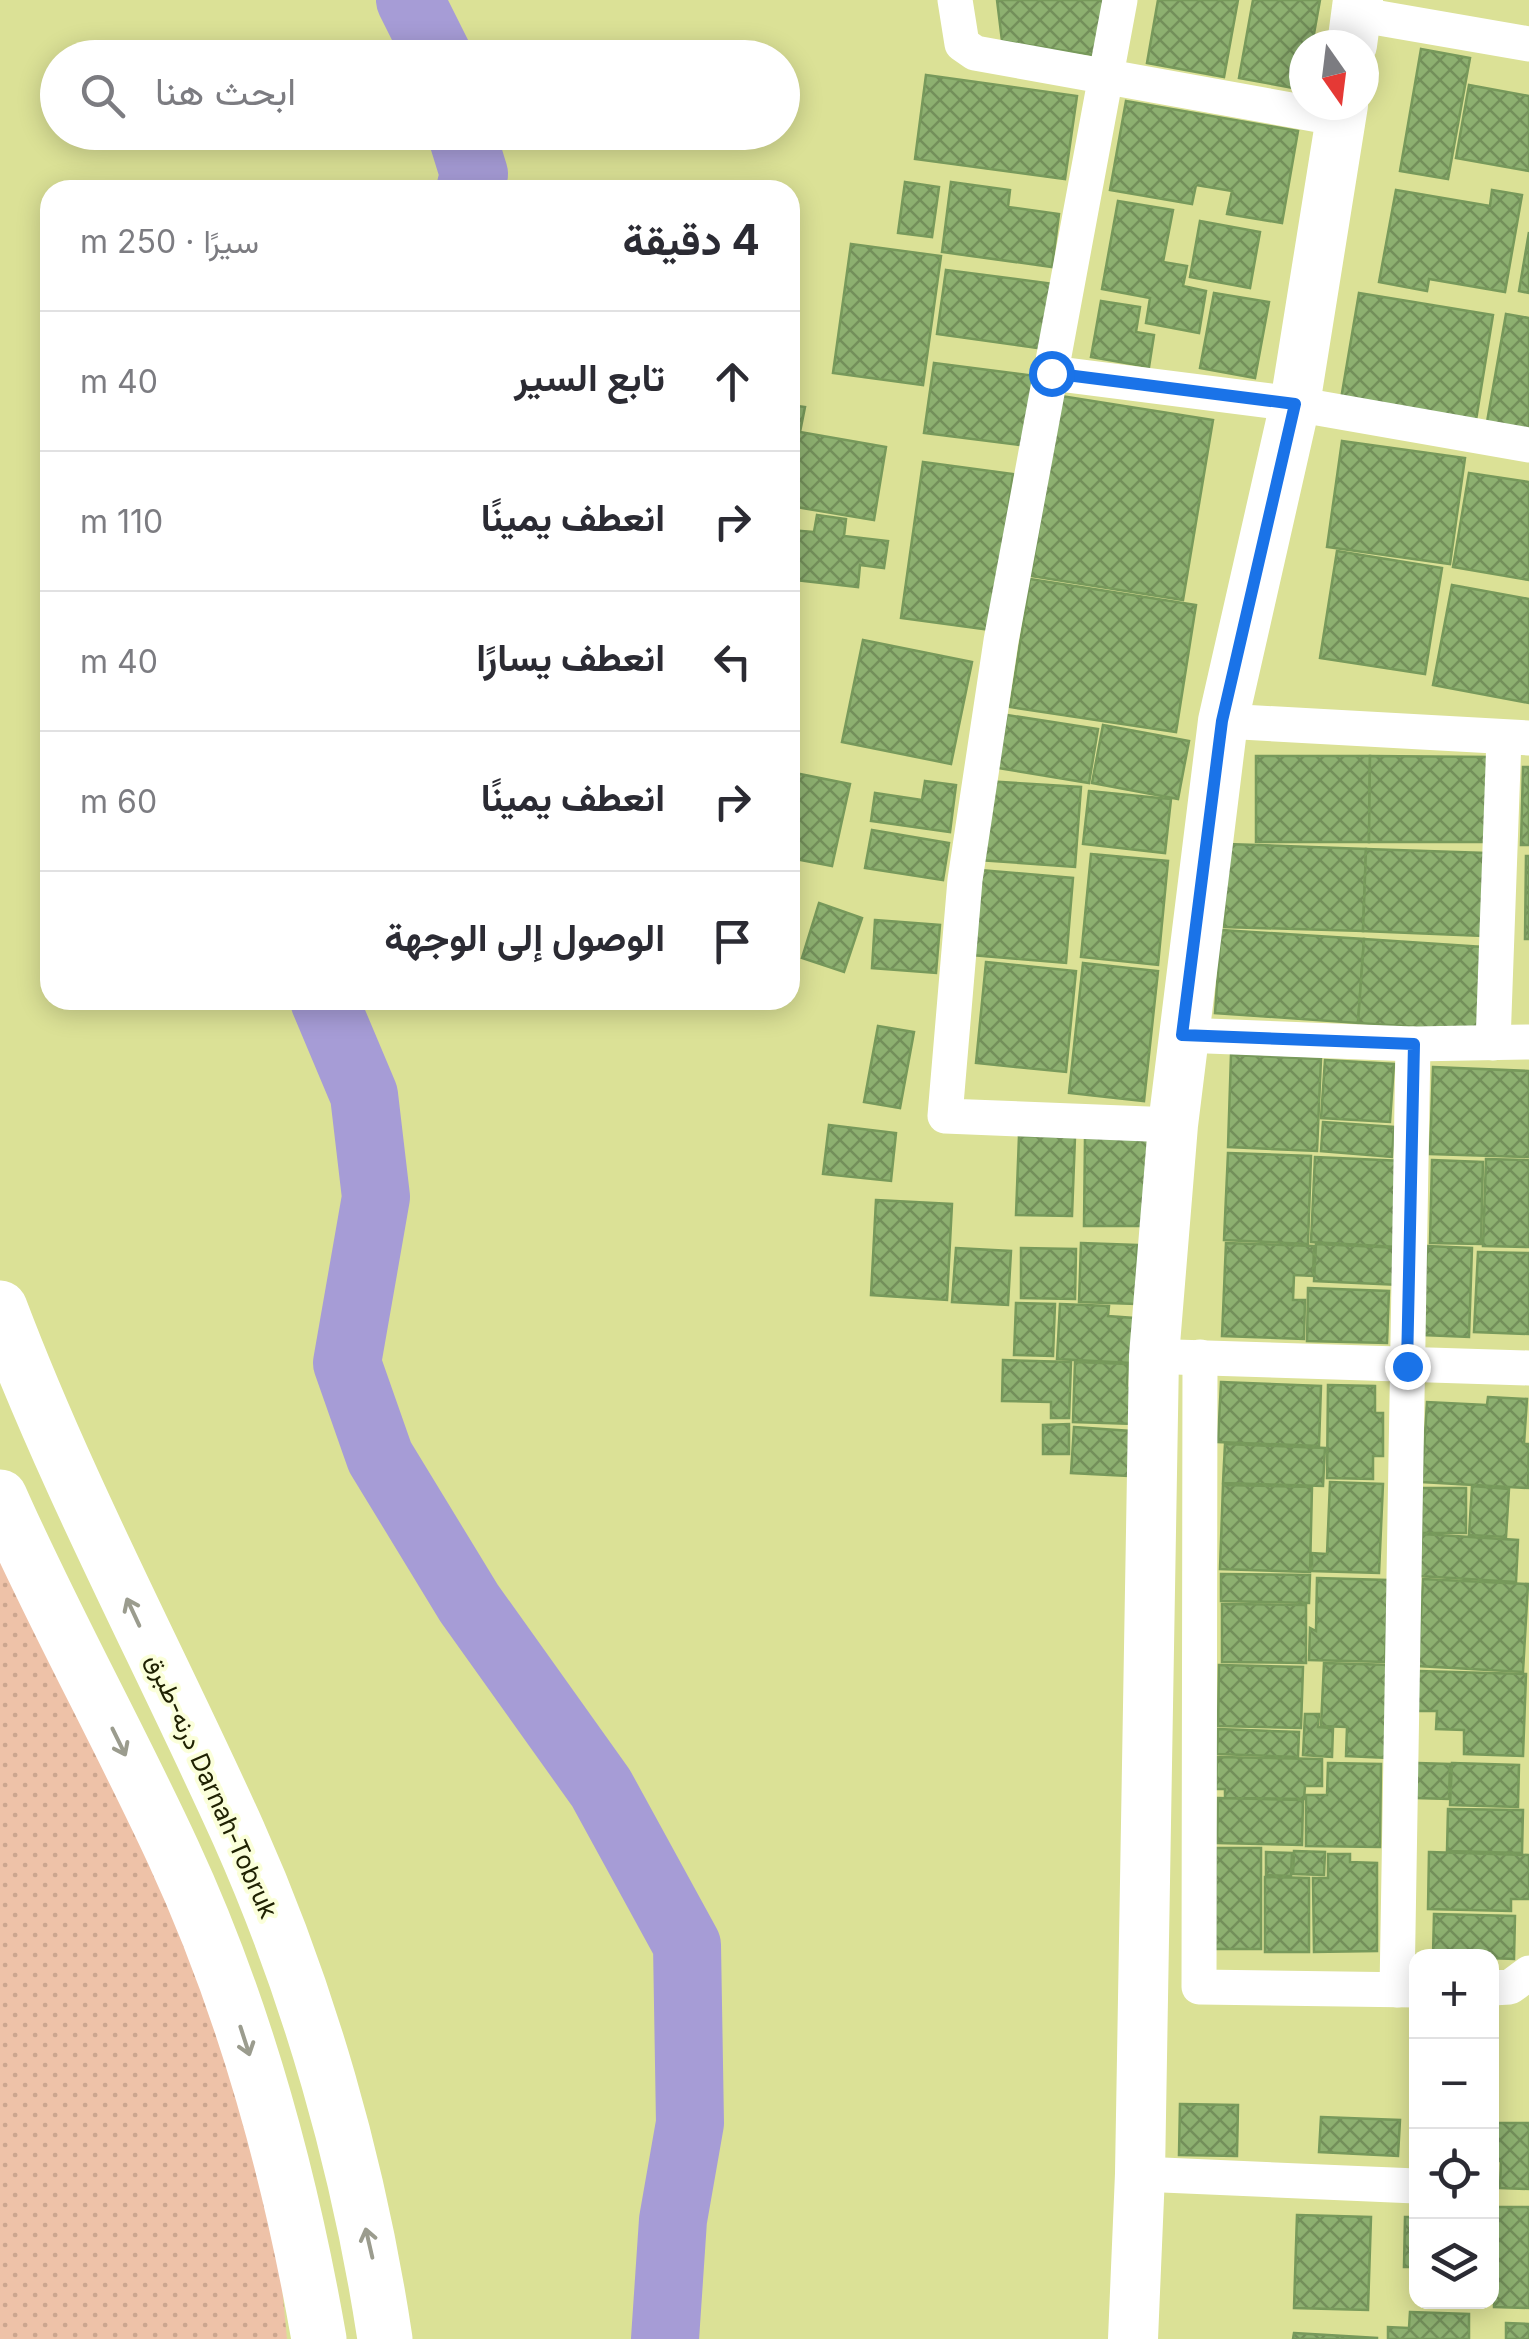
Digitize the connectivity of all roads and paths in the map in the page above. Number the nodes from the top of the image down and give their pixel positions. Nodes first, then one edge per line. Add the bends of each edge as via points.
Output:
1 (955, 0) edge
2 (1120, 0) edge
3 (1355, 20) edge
4 (1529, 44) edge
5 (1106, 77) junction
6 (1289, 104) edge
7 (1341, 120) edge
8 (1051, 373) junction
9 (1295, 404) junction
10 (1529, 445) edge
11 (1222, 721) junction
12 (1517, 738) edge
13 (1182, 1035) junction
14 (1529, 1042) edge
15 (1493, 1043) junction
16 (1414, 1044) junction
17 (1173, 1126) junction
18 (0, 1308) edge
19 (1177, 1357) junction
20 (1407, 1366) junction
21 (1529, 1368) edge
22 (0, 1497) edge
23 (1529, 1973) edge
24 (1499, 1988) edge
25 (1407, 1990) edge
26 (1140, 2174) junction
27 (1409, 2186) edge
28 (319, 2339) edge
29 (385, 2339) edge
30 (1133, 2339) edge

1 - 5 street via 967,50
2 - 5 street
3 - 4 street
5 - 6 street
5 - 8 street
7 - 9 street
8 - 9 street
8 - 17 street via 966,880 945,1116
9 - 10 street
9 - 11 street
11 - 12 street
11 - 13 street
12 - 15 street
13 - 16 street
13 - 17 street
14 - 15 street
15 - 16 street
16 - 20 street
17 - 19 street
29 -> 18 highway, درنه-طبرق Darnah-Tobruk via 354,2178 286,1955 239,1834 48,1429
19 - 20 street
19 - 25 street via 1199,1987
19 - 26 street
20 - 21 street
20 - 25 street
22 -> 28 highway via 174,1854 224,1974 269,2117
23 - 24 street
26 - 27 street
26 - 30 street

